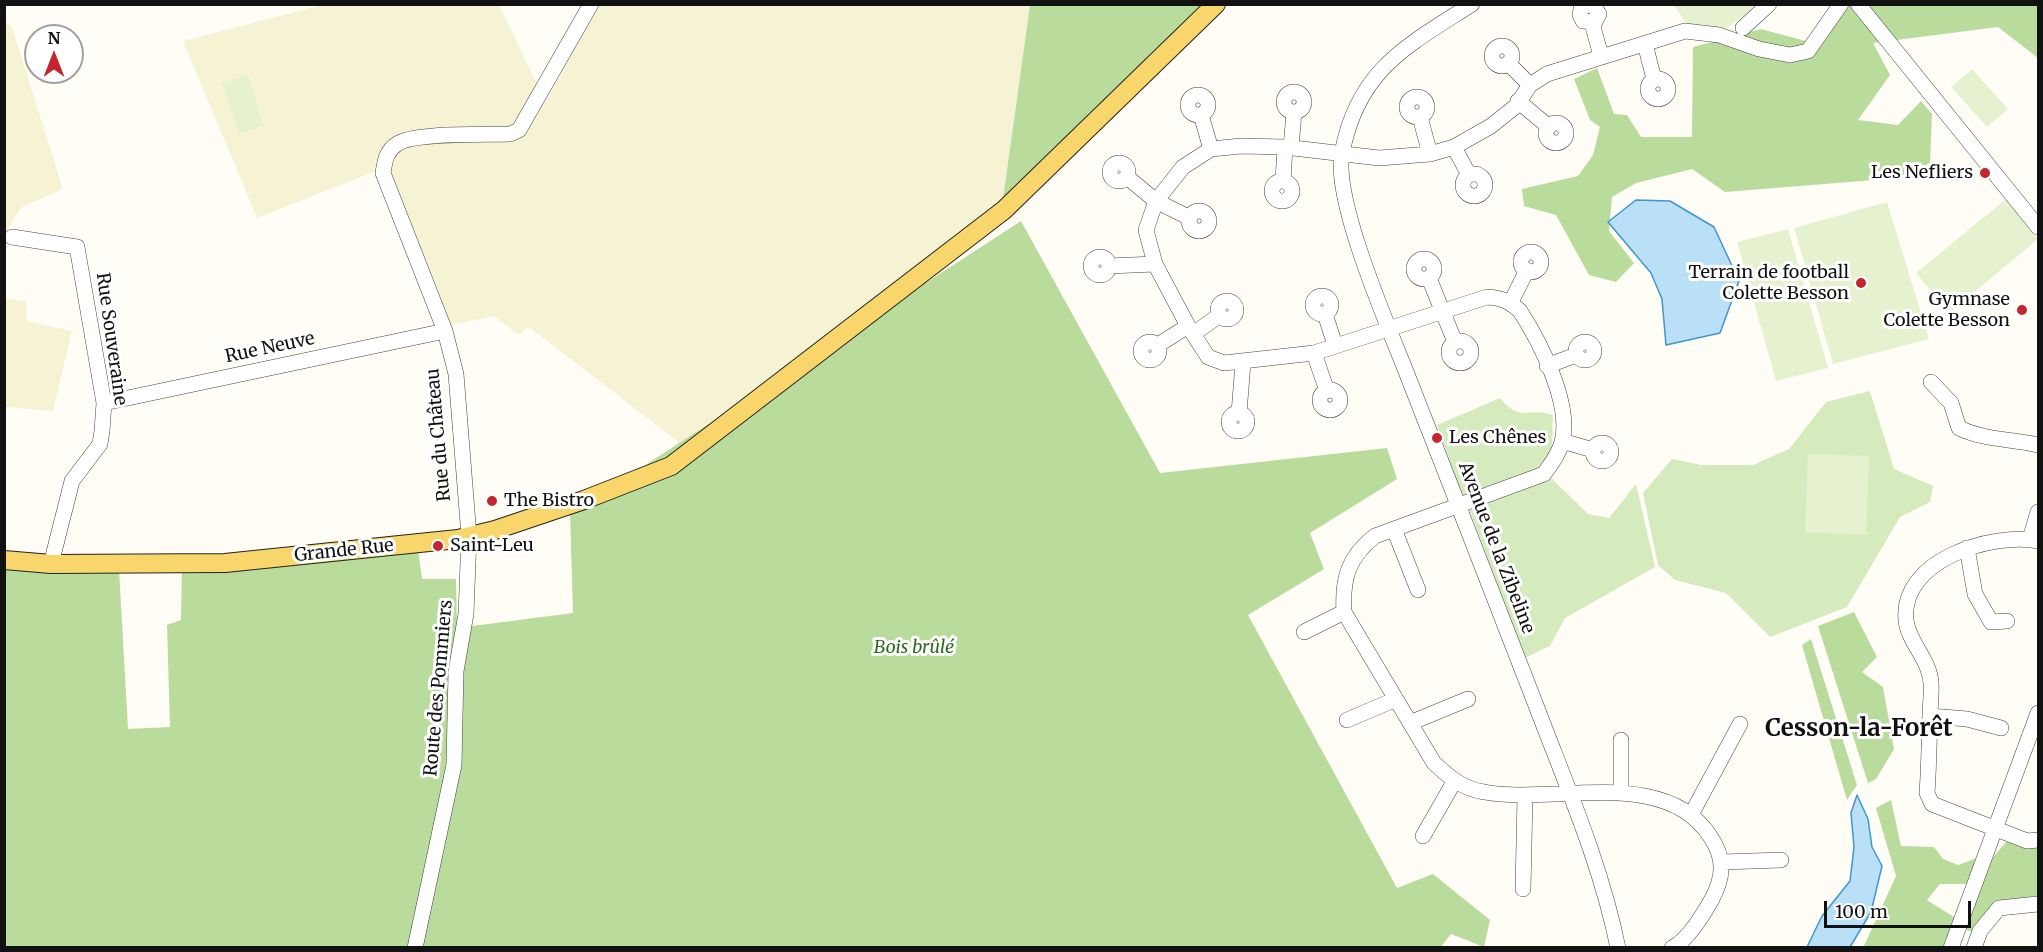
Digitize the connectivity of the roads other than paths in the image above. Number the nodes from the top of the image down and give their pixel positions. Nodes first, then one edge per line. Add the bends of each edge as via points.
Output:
1 (591, 4) edge
2 (1216, 4) edge
3 (1472, 4) edge
4 (1588, 4) edge
5 (1592, 4) edge
6 (1769, 4) edge
7 (1841, 4) edge
8 (1858, 4) edge
9 (1592, 23) junction
10 (1743, 28) dead end
11 (1645, 44) junction
12 (1601, 56) junction
13 (1508, 63) dead end
14 (1654, 79) dead end
15 (1530, 85) junction
16 (1518, 101) junction
17 (1294, 112) dead end
18 (1201, 115) dead end
19 (1420, 117) dead end
20 (1549, 127) dead end
21 (1454, 147) junction
22 (1288, 148) junction
23 (1211, 149) junction
24 (1342, 154) junction
25 (1430, 154) junction
26 (1469, 175) dead end
27 (1127, 177) dead end
28 (1282, 181) dead end
29 (1155, 201) junction
30 (1190, 218) dead end
31 (2038, 227) edge
32 (12, 237) dead end
33 (1155, 264) junction
34 (1109, 266) dead end
35 (1527, 270) dead end
36 (1429, 278) dead end
37 (1510, 302) junction
38 (1444, 313) junction
39 (1324, 314) dead end
40 (1220, 315) dead end
41 (1389, 328) junction
42 (1190, 330) junction
43 (445, 331) junction
44 (1455, 342) dead end
45 (1158, 345) dead end
46 (1335, 345) junction
47 (1540, 350) junction
48 (1314, 353) junction
49 (1576, 355) dead end
50 (1243, 363) junction
51 (1546, 366) junction
52 (1556, 382) junction
53 (1931, 382) dead end
54 (1327, 391) dead end
55 (104, 403) junction
56 (1239, 413) dead end
57 (1563, 441) junction
58 (2038, 445) edge
59 (1593, 450) dead end
60 (1458, 505) junction
61 (2038, 512) edge
62 (1394, 529) junction
63 (469, 536) junction
64 (2034, 540) edge
65 (1966, 548) junction
66 (4, 560) edge
67 (51, 564) junction
68 (1418, 590) dead end
69 (1344, 612) junction
70 (2007, 621) dead end
71 (1304, 632) dead end
72 (1468, 699) dead end
73 (1394, 700) junction
74 (2038, 714) edge
75 (1930, 716) junction
76 (1347, 720) dead end
77 (1410, 723) junction
78 (1740, 724) dead end
79 (2001, 728) dead end
80 (1621, 740) dead end
81 (1454, 782) junction
82 (1621, 793) junction
83 (1570, 794) junction
84 (1525, 797) junction
85 (1692, 813) junction
86 (1995, 830) junction
87 (1423, 836) dead end
88 (2038, 840) edge
89 (1781, 860) dead end
90 (1723, 862) junction
91 (1523, 889) dead end
92 (2038, 904) edge
93 (415, 948) edge
94 (1618, 948) edge
95 (1672, 948) edge
96 (1951, 948) edge
97 (1974, 948) edge

1 - 43 street, Rue du Château via 519,130 510,134 407,138 388,152 383,173
2 - 63 main road, Grande Rue via 1004,210 671,466 584,500
3 - 24 street, Avenue de la Zibeline via 1409,45 1379,71 1352,117
4 - 9 street via 1580,15 1586,23
5 - 9 street via 1599,14
6 - 10 street
7 - 11 street via 1817,43 1808,51 1790,55 1719,35 1685,31
8 - 31 street
9 - 12 street
11 - 12 street
11 - 14 street
12 - 15 street via 1557,69
13 - 15 street
15 - 16 street
16 - 20 street
16 - 21 street via 1491,126
17 - 22 street
18 - 23 street
19 - 25 street
21 - 25 street
21 - 26 street
22 - 23 street
22 - 24 street
22 - 28 street
23 - 29 street via 1183,167
24 - 25 street via 1400,159
24 - 41 street, Avenue de la Zibeline via 1340,171 1347,209
27 - 29 street
29 - 30 street
29 - 33 street via 1146,230
32 - 55 street, Rue Souveraine via 77,247
33 - 34 street
33 - 42 street
35 - 37 street
36 - 38 street
37 - 38 street via 1487,297
37 - 47 street via 1529,326
38 - 41 street
38 - 44 street
39 - 46 street
40 - 42 street
41 - 46 street
41 - 60 street, Avenue de la Zibeline
42 - 45 street
42 - 50 street via 1208,357 1224,363
43 - 55 street, Rue Neuve
43 - 63 street, Rue du Château via 456,374
46 - 48 street
47 - 51 street
47 - 52 street via 1535,362 1539,373
48 - 50 street
48 - 54 street
49 - 51 street
50 - 56 street
51 - 52 street
52 - 57 street
53 - 58 street via 1951,404 1959,428 1977,437 2010,438
55 - 67 street, Rue Souveraine via 99,444 72,481
57 - 59 street
57 - 60 street via 1544,474
60 - 62 street
60 - 83 street, Avenue de la Zibeline
61 - 64 street
62 - 68 street
62 - 69 street via 1360,547 1342,588
63 - 67 main road, Grande Rue via 225,562
63 - 93 street, Route des Pommiers via 466,614 456,671 454,765
64 - 65 street via 1994,541
65 - 70 street via 1974,594 1992,622
65 - 75 street via 1931,566 1905,608 1906,623 1932,682
66 - 67 main road, Grande Rue
69 - 71 street
69 - 73 street
72 - 77 street
73 - 76 street
73 - 77 street
74 - 86 street
75 - 79 street via 1967,719
75 - 86 street via 1927,793 1932,804
77 - 81 street via 1434,763
78 - 85 street
80 - 82 street
81 - 84 street via 1482,792
81 - 87 street
82 - 83 street
82 - 85 street via 1652,798
83 - 84 street
83 - 94 street, Avenue de la Zibeline via 1596,864
84 - 91 street
85 - 90 street via 1714,842
86 - 88 street via 2026,841
86 - 96 street
89 - 90 street
90 - 95 street via 1720,883 1711,902 1680,944
92 - 97 street via 1999,908 1980,931

